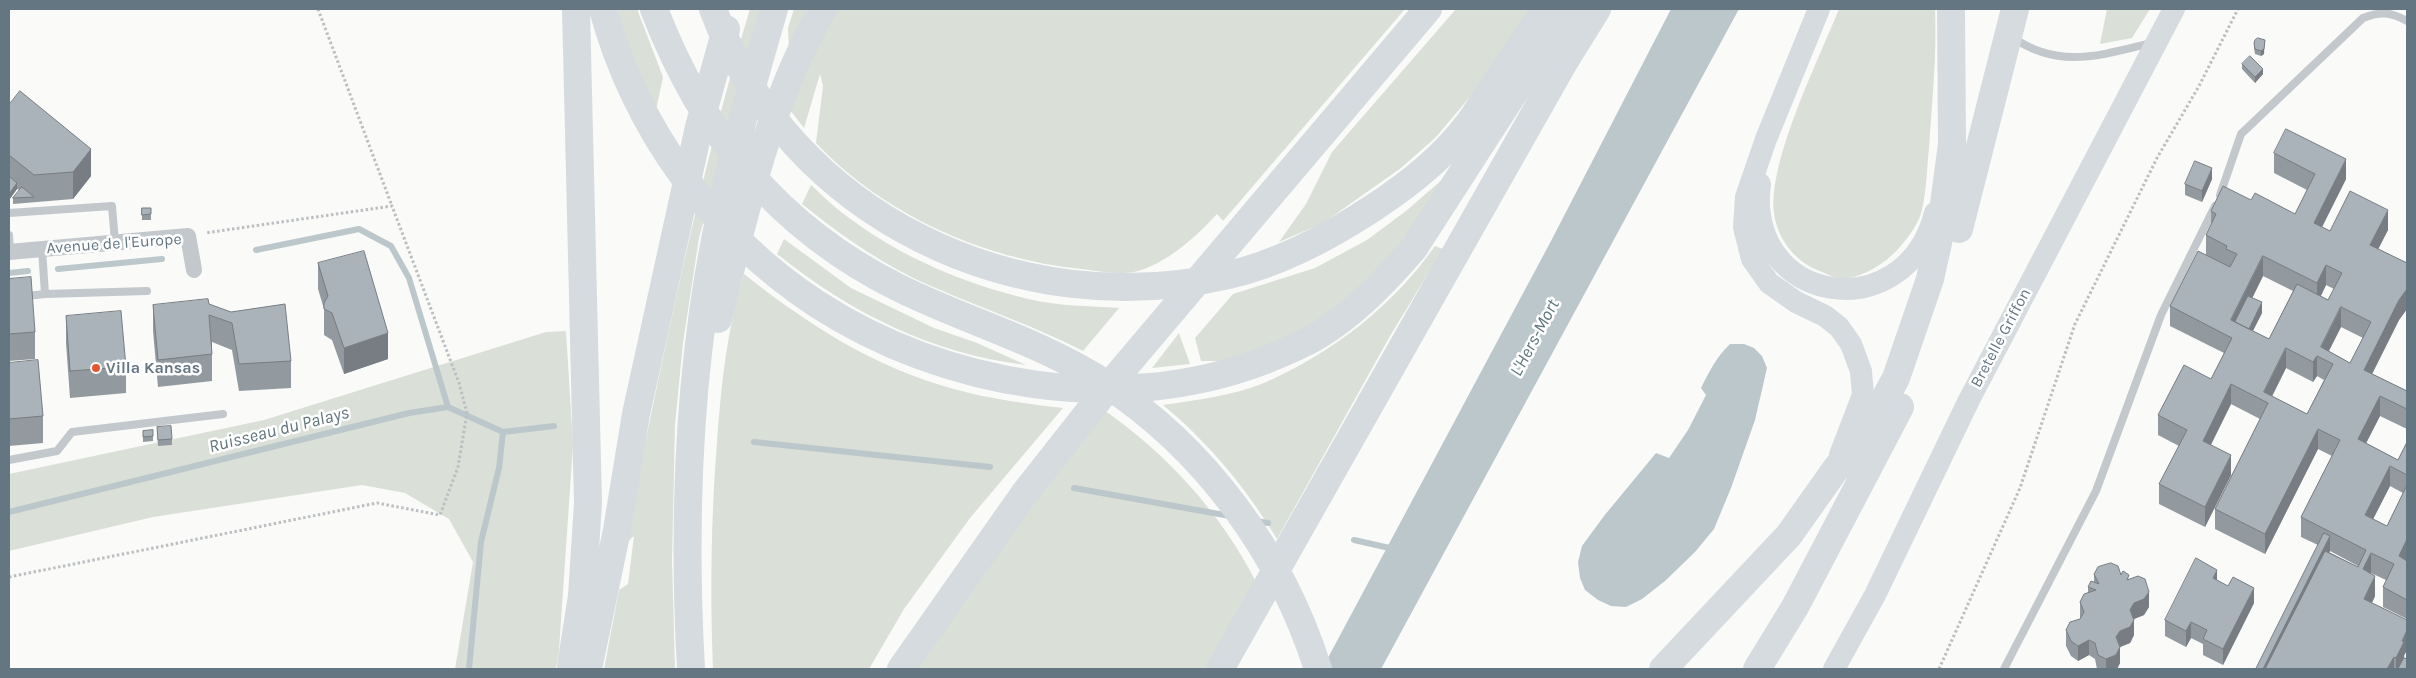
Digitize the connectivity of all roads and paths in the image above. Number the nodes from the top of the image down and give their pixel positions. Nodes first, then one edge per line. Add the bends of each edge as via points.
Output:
1 (318, 9) edge
2 (576, 9) edge
3 (603, 9) edge
4 (654, 9) edge
5 (713, 9) edge
6 (732, 9) edge
7 (774, 9) edge
8 (823, 9) edge
9 (1428, 9) edge
10 (1546, 9) edge
11 (1568, 9) edge
12 (1597, 9) edge
13 (1818, 9) edge
14 (1951, 9) edge
15 (1960, 9) edge
16 (2015, 9) edge
17 (2174, 9) edge
18 (2238, 9) edge
19 (2407, 21) edge
20 (2008, 35) junction
21 (2157, 42) junction
22 (1766, 138) junction
23 (1952, 144) junction
24 (392, 206) junction
25 (9, 213) edge
26 (1959, 229) junction
27 (9, 235) edge
28 (188, 236) junction
29 (116, 242) junction
30 (42, 249) junction
31 (9, 252) edge
32 (194, 270) dead end
33 (147, 291) dead end
34 (45, 294) junction
35 (9, 298) edge
36 (223, 414) dead end
37 (691, 440) junction
38 (9, 460) edge
39 (1835, 470) junction
40 (9, 577) edge
41 (571, 669) edge
42 (588, 669) edge
43 (691, 669) edge
44 (901, 669) edge
45 (1220, 669) edge
46 (1318, 669) edge
47 (1663, 669) edge
48 (1757, 669) edge
49 (1834, 669) edge
50 (1940, 669) edge
51 (2004, 669) edge

1 - 24 path
2 - 41 highway via 588,503 582,596
3 - 11 highway via 645,116 659,142 697,193 755,254 817,304 887,342 963,369 1002,379 1107,390 1176,384 1245,368 1308,342 1356,309 1396,269 1439,211
4 - 46 highway via 707,119 770,196 804,226 836,250 899,288 1031,344 1102,381 1190,454 1246,521 1269,556 1289,594
5 - 10 highway via 729,48 752,88 782,128 823,172 860,201 896,225 984,266 1070,285 1113,288 1199,282 1232,275 1322,239 1374,208 1418,175 1465,129
6 - 42 highway via 699,127 638,405 617,530
7 - 37 highway via 737,137 715,240 696,361
8 - 37 highway via 790,76 759,160 713,338
9 - 44 highway via 1112,384 1024,494
12 - 45 highway
13 - 22 main road
14 - 23 highway
15 - 26 highway via 1963,142
16 - 20 highway
17 - 21 main road, Bretelle Griffon
18 - 50 path via 2148,176 2075,324 2020,488
19 - 51 lane via 2395,14 2378,12 2363,18 2241,134 2225,186 2161,315 2096,491
20 - 21 lane via 2035,51 2064,58 2095,56
20 - 26 highway
21 - 49 main road, Bretelle Griffon via 1969,400 1875,595
22 - 23 main road via 1758,201 1764,235 1784,266 1812,284 1842,291 1870,287 1900,270 1918,252 1930,231
22 - 39 main road via 1746,197 1744,227 1752,259 1769,283 1840,327 1851,344 1861,371 1863,395
23 - 39 highway via 1940,234 1930,279 1896,378 1870,426
24 - 28 path
24 - 40 path via 459,383 467,413 458,467 440,515 377,502
25 - 29 lane via 112,206
26 - 48 highway via 1942,298 1909,388 1795,608
27 - 31 lane
28 - 29 street, Avenue de l'Europe
28 - 32 street, Avenue de l'Europe
29 - 30 street, Avenue de l'Europe
30 - 31 street, Avenue de l'Europe
30 - 34 lane
33 - 34 lane
34 - 35 lane
36 - 38 lane via 72,432 57,451
37 - 43 highway via 687,543
39 - 47 highway via 1789,535

